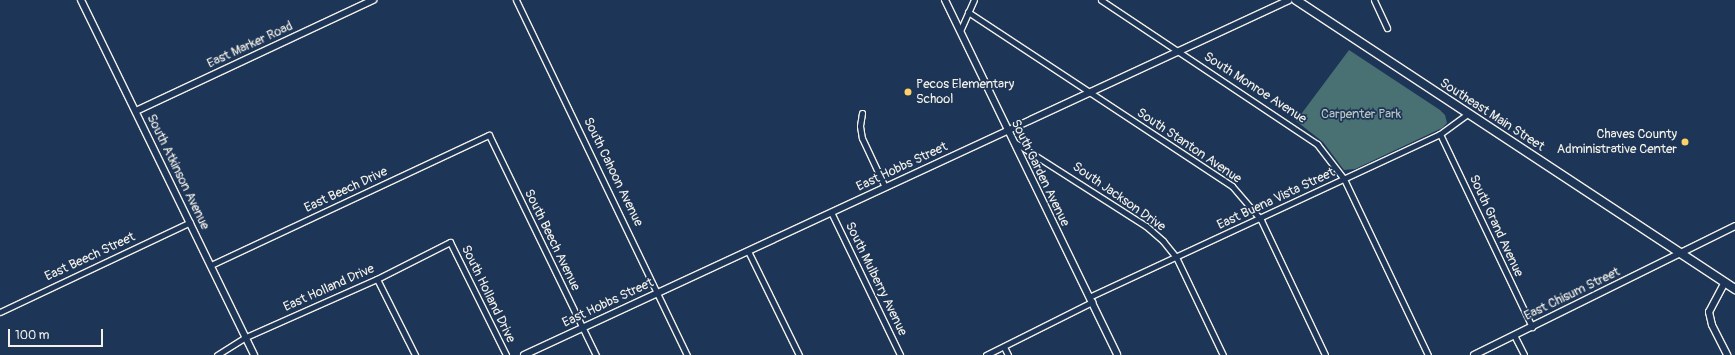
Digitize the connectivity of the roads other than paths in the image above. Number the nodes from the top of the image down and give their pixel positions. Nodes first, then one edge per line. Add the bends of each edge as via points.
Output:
1 (81, 0) edge
2 (372, 0) edge
3 (516, 0) edge
4 (945, 0) edge
5 (974, 0) edge
6 (1101, 0) edge
7 (1289, 0) edge
8 (1296, 0) edge
9 (1374, 0) edge
10 (971, 14) junction
11 (1387, 28) dead end
12 (960, 31) junction
13 (1178, 51) junction
14 (1090, 91) junction
15 (136, 111) junction
16 (862, 113) dead end
17 (1468, 114) junction
18 (1007, 130) junction
19 (1440, 134) junction
20 (489, 135) joint
21 (1013, 141) junction
22 (1344, 179) junction
23 (885, 188) junction
24 (831, 212) junction
25 (1261, 220) junction
26 (190, 222) junction
27 (1735, 226) edge
28 (450, 242) joint
29 (748, 251) junction
30 (1680, 253) junction
31 (1176, 257) junction
32 (211, 265) junction
33 (377, 279) junction
34 (1725, 282) junction
35 (1735, 289) edge
36 (658, 292) junction
37 (1091, 300) junction
38 (0, 312) edge
39 (1532, 327) junction
40 (582, 328) junction
41 (1514, 335) junction
42 (246, 337) junction
43 (1004, 347) junction
44 (218, 355) edge
45 (254, 355) edge
46 (415, 355) edge
47 (506, 355) edge
48 (524, 355) edge
49 (596, 355) edge
50 (688, 355) edge
51 (799, 355) edge
52 (900, 355) edge
53 (986, 355) edge
54 (1008, 355) edge
55 (1117, 355) edge
56 (1223, 355) edge
57 (1325, 355) edge
58 (1428, 355) edge
59 (1474, 355) edge
60 (1524, 355) edge
61 (1727, 355) edge

1 - 15 street, South Atkinson Avenue
2 - 15 street, East Marker Road
3 - 36 street, South Cahoon Avenue
4 - 12 street, South Garden Avenue
5 - 10 street
6 - 13 street, South Monroe Avenue
7 - 13 street, East Hobbs Street
8 - 17 main road, Southeast Main Street
9 - 11 street
10 - 12 street
10 - 14 street, South Stanton Avenue
12 - 18 street, South Garden Avenue
13 - 14 street, East Hobbs Street
13 - 22 street, South Monroe Avenue via 1317,144
14 - 18 street, East Hobbs Street
14 - 25 street, South Stanton Avenue via 1232,186
15 - 26 street, South Atkinson Avenue
16 - 23 street via 862,138
17 - 19 street, East Buena Vista Street
17 - 30 main road, Southeast Main Street
18 - 21 street, South Garden Avenue
18 - 23 street, East Hobbs Street
19 - 22 street, East Buena Vista Street
19 - 39 street, South Grand Avenue
20 - 32 street, East Beech Drive
20 - 40 street, South Beech Avenue
21 - 31 street, South Jackson Drive via 1146,226
21 - 37 street, South Garden Avenue
22 - 25 street, East Buena Vista Street
22 - 58 street, South Monroe Avenue
23 - 24 street, East Hobbs Street
24 - 29 street, East Hobbs Street
24 - 52 street, South Mulberry Avenue
25 - 31 street, East Buena Vista Street
25 - 57 street, South Stanton Avenue
26 - 32 street, South Atkinson Avenue
26 - 38 street, East Beech Street
27 - 30 street, East Chisum Street
28 - 33 street, East Holland Drive
28 - 47 street, South Holland Drive
29 - 36 street, East Hobbs Street
29 - 51 street
30 - 34 main road, Southeast Main Street
30 - 39 street, East Chisum Street
31 - 37 street, East Buena Vista Street
31 - 56 street, South Jackson Drive
32 - 42 street, South Atkinson Avenue
33 - 42 street, East Holland Drive
33 - 46 street
34 - 35 main road, Southeast Main Street
34 - 61 street via 1709,312 1712,325
36 - 40 street, East Hobbs Street
36 - 50 street, South Cahoon Avenue
37 - 43 street, East Buena Vista Street
37 - 55 street, South Garden Avenue
39 - 41 street, East Chisum Street
40 - 48 street, East Hobbs Street
40 - 49 street, South Beech Avenue
41 - 59 street, East Chisum Street
41 - 60 street
42 - 44 street, East Holland Drive
42 - 45 street, South Atkinson Avenue
43 - 53 street, East Buena Vista Street
43 - 54 street

